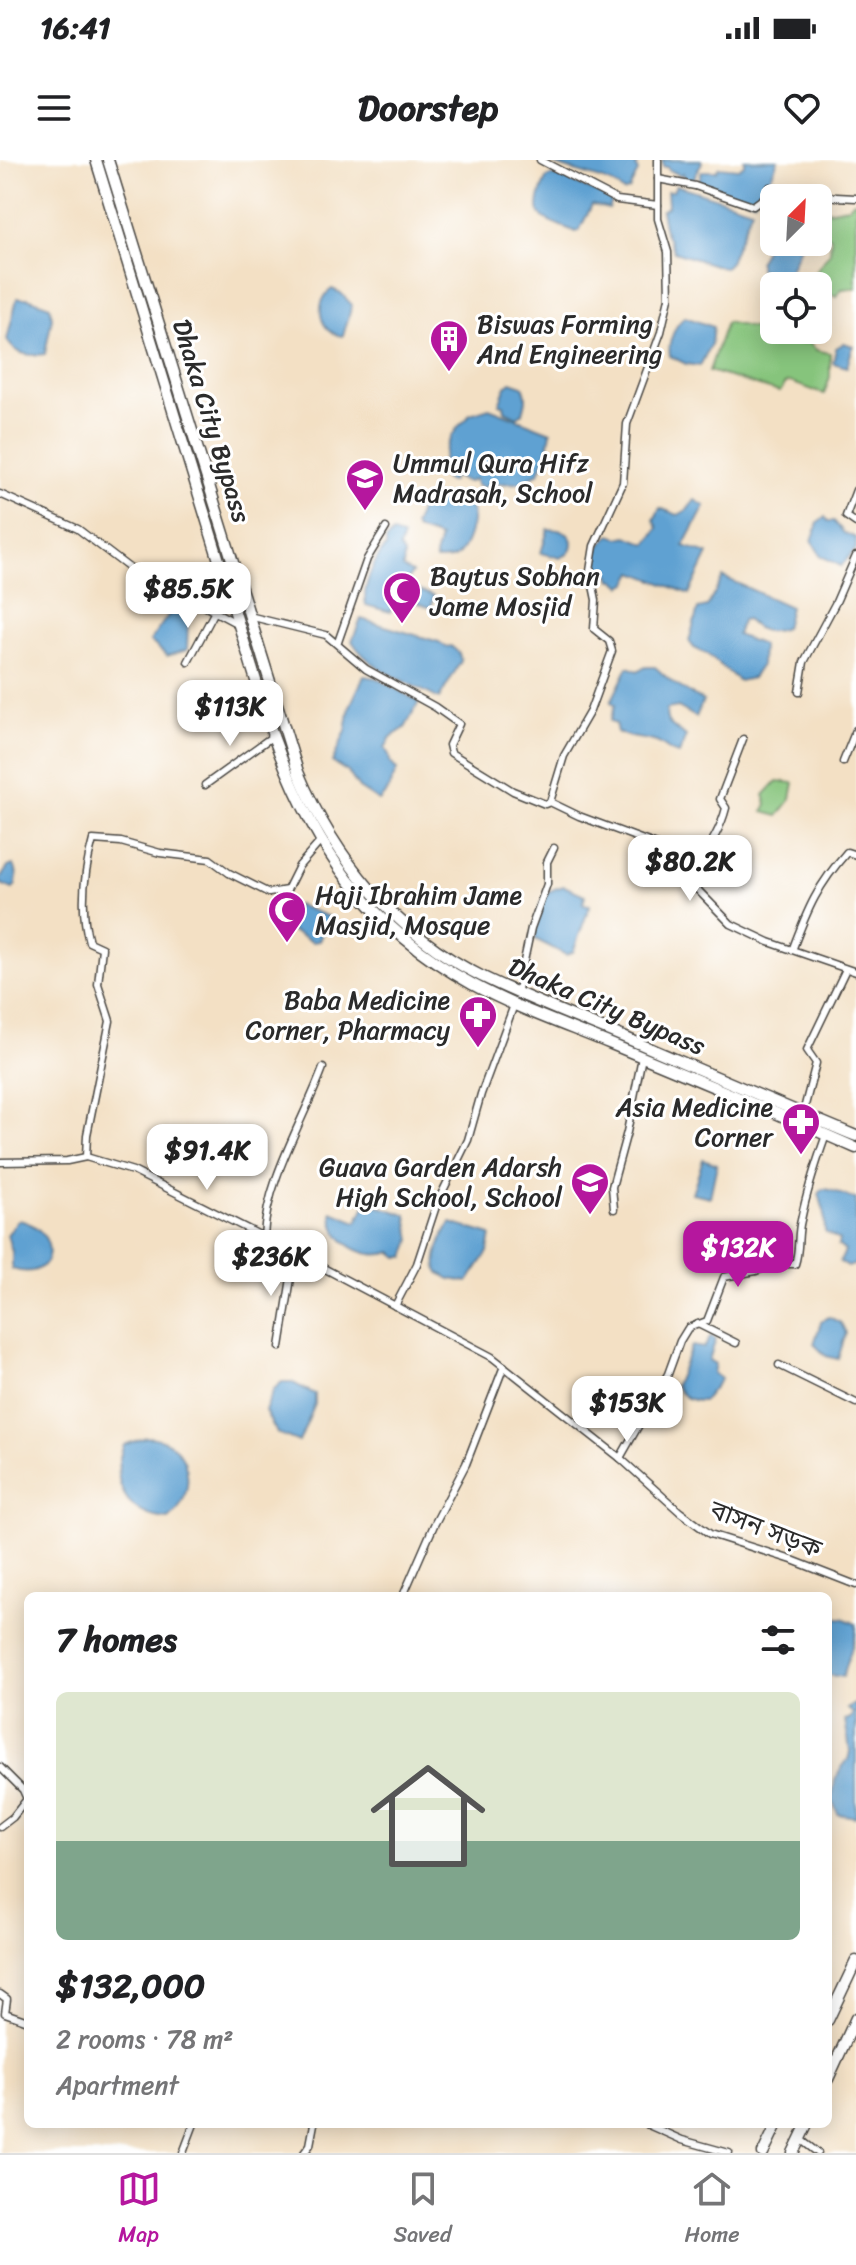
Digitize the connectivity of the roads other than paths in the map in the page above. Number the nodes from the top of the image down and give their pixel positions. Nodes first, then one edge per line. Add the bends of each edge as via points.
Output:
1 (96, 160) edge
2 (108, 160) edge
3 (540, 160) edge
4 (658, 160) edge
5 (658, 179) junction
6 (856, 198) edge
7 (658, 205) junction
8 (856, 490) edge
9 (0, 494) edge
10 (856, 523) edge
11 (386, 528) dead end
12 (856, 556) edge
13 (214, 613) junction
14 (249, 616) junction
15 (240, 625) junction
16 (338, 642) junction
17 (188, 662) dead end
18 (799, 692) dead end
19 (856, 730) edge
20 (273, 736) junction
21 (743, 739) dead end
22 (843, 762) dead end
23 (205, 785) dead end
24 (550, 802) junction
25 (320, 842) junction
26 (554, 848) dead end
27 (856, 855) edge
28 (697, 860) junction
29 (793, 948) junction
30 (846, 969) junction
31 (856, 972) edge
32 (516, 998) junction
33 (642, 1057) junction
34 (323, 1068) dead end
35 (803, 1113) junction
36 (826, 1135) junction
37 (856, 1136) edge
38 (856, 1148) edge
39 (86, 1157) junction
40 (0, 1162) edge
41 (614, 1209) dead end
42 (264, 1237) junction
43 (295, 1253) junction
44 (395, 1306) junction
45 (698, 1324) junction
46 (736, 1343) dead end
47 (280, 1347) dead end
48 (779, 1365) dead end
49 (504, 1366) junction
50 (856, 1403) edge
51 (620, 1458) junction
52 (856, 1585) edge
53 (405, 1592) edge
54 (0, 1767) edge
55 (24, 1792) edge
56 (24, 1803) edge
57 (0, 1827) edge
58 (856, 1961) edge
59 (0, 1994) edge
60 (832, 2012) edge
61 (856, 2018) edge
62 (24, 2020) edge
63 (832, 2070) edge
64 (192, 2128) edge
65 (313, 2128) edge
66 (655, 2128) edge
67 (775, 2128) edge
68 (805, 2128) edge
69 (800, 2139) junction
70 (183, 2153) edge
71 (304, 2153) edge
72 (729, 2153) edge
73 (763, 2153) edge
74 (793, 2153) edge
75 (818, 2153) edge

1 - 15 highway
2 - 14 highway, Dhaka City Bypass
3 - 7 street via 617,200
4 - 5 street
5 - 6 street via 753,206 770,187
5 - 7 street
7 - 24 street via 668,252 669,298 627,424 623,483 594,546 590,571 594,629 609,641 612,651 590,711 564,756
8 - 10 street via 846,516
9 - 13 street via 78,529 145,580
11 - 16 street via 367,559
12 - 18 street via 804,662
13 - 15 street
13 - 17 street
14 - 16 street
14 - 32 highway, Dhaka City Bypass via 298,772 330,837 356,873 416,933
15 - 20 highway
16 - 24 street via 366,669 459,724 449,745 451,753 513,791
19 - 22 street
20 - 23 street
20 - 25 highway
21 - 28 street via 720,799 726,808 724,818 709,850
24 - 28 street
25 - 32 highway via 382,918 412,943 464,979
25 - 39 street via 287,890 269,893 210,859 93,840 84,894 87,934 89,942 102,948 98,984 110,1021
26 - 32 street
27 - 29 street via 847,852 829,871 810,901
28 - 29 street via 692,884 731,924
29 - 30 street
30 - 31 street
30 - 35 street via 807,1050 816,1063
32 - 33 highway
32 - 35 highway, Dhaka City Bypass
32 - 44 street via 468,1140
33 - 36 highway
33 - 41 street via 612,1187
34 - 42 street via 274,1185
35 - 37 highway, Dhaka City Bypass
36 - 38 highway
36 - 45 street via 799,1224 795,1264 724,1277 707,1321
39 - 40 street
39 - 42 street, বাসন সড়ক via 133,1171
42 - 43 street, বাসন সড়ক
43 - 44 street, বাসন সড়ক
43 - 47 street
44 - 49 street, বাসন সড়ক
45 - 46 street
45 - 51 street via 680,1341 668,1374
48 - 50 street
49 - 51 street, বাসন সড়ক
49 - 53 street via 466,1464
51 - 52 street, বাসন সড়ক via 710,1534
54 - 55 street
56 - 57 street
58 - 60 highway
59 - 62 street via 7,1999 5,2013
61 - 63 highway
64 - 70 street
65 - 71 street
66 - 72 street
67 - 73 highway
68 - 69 highway
69 - 74 highway
69 - 75 street

